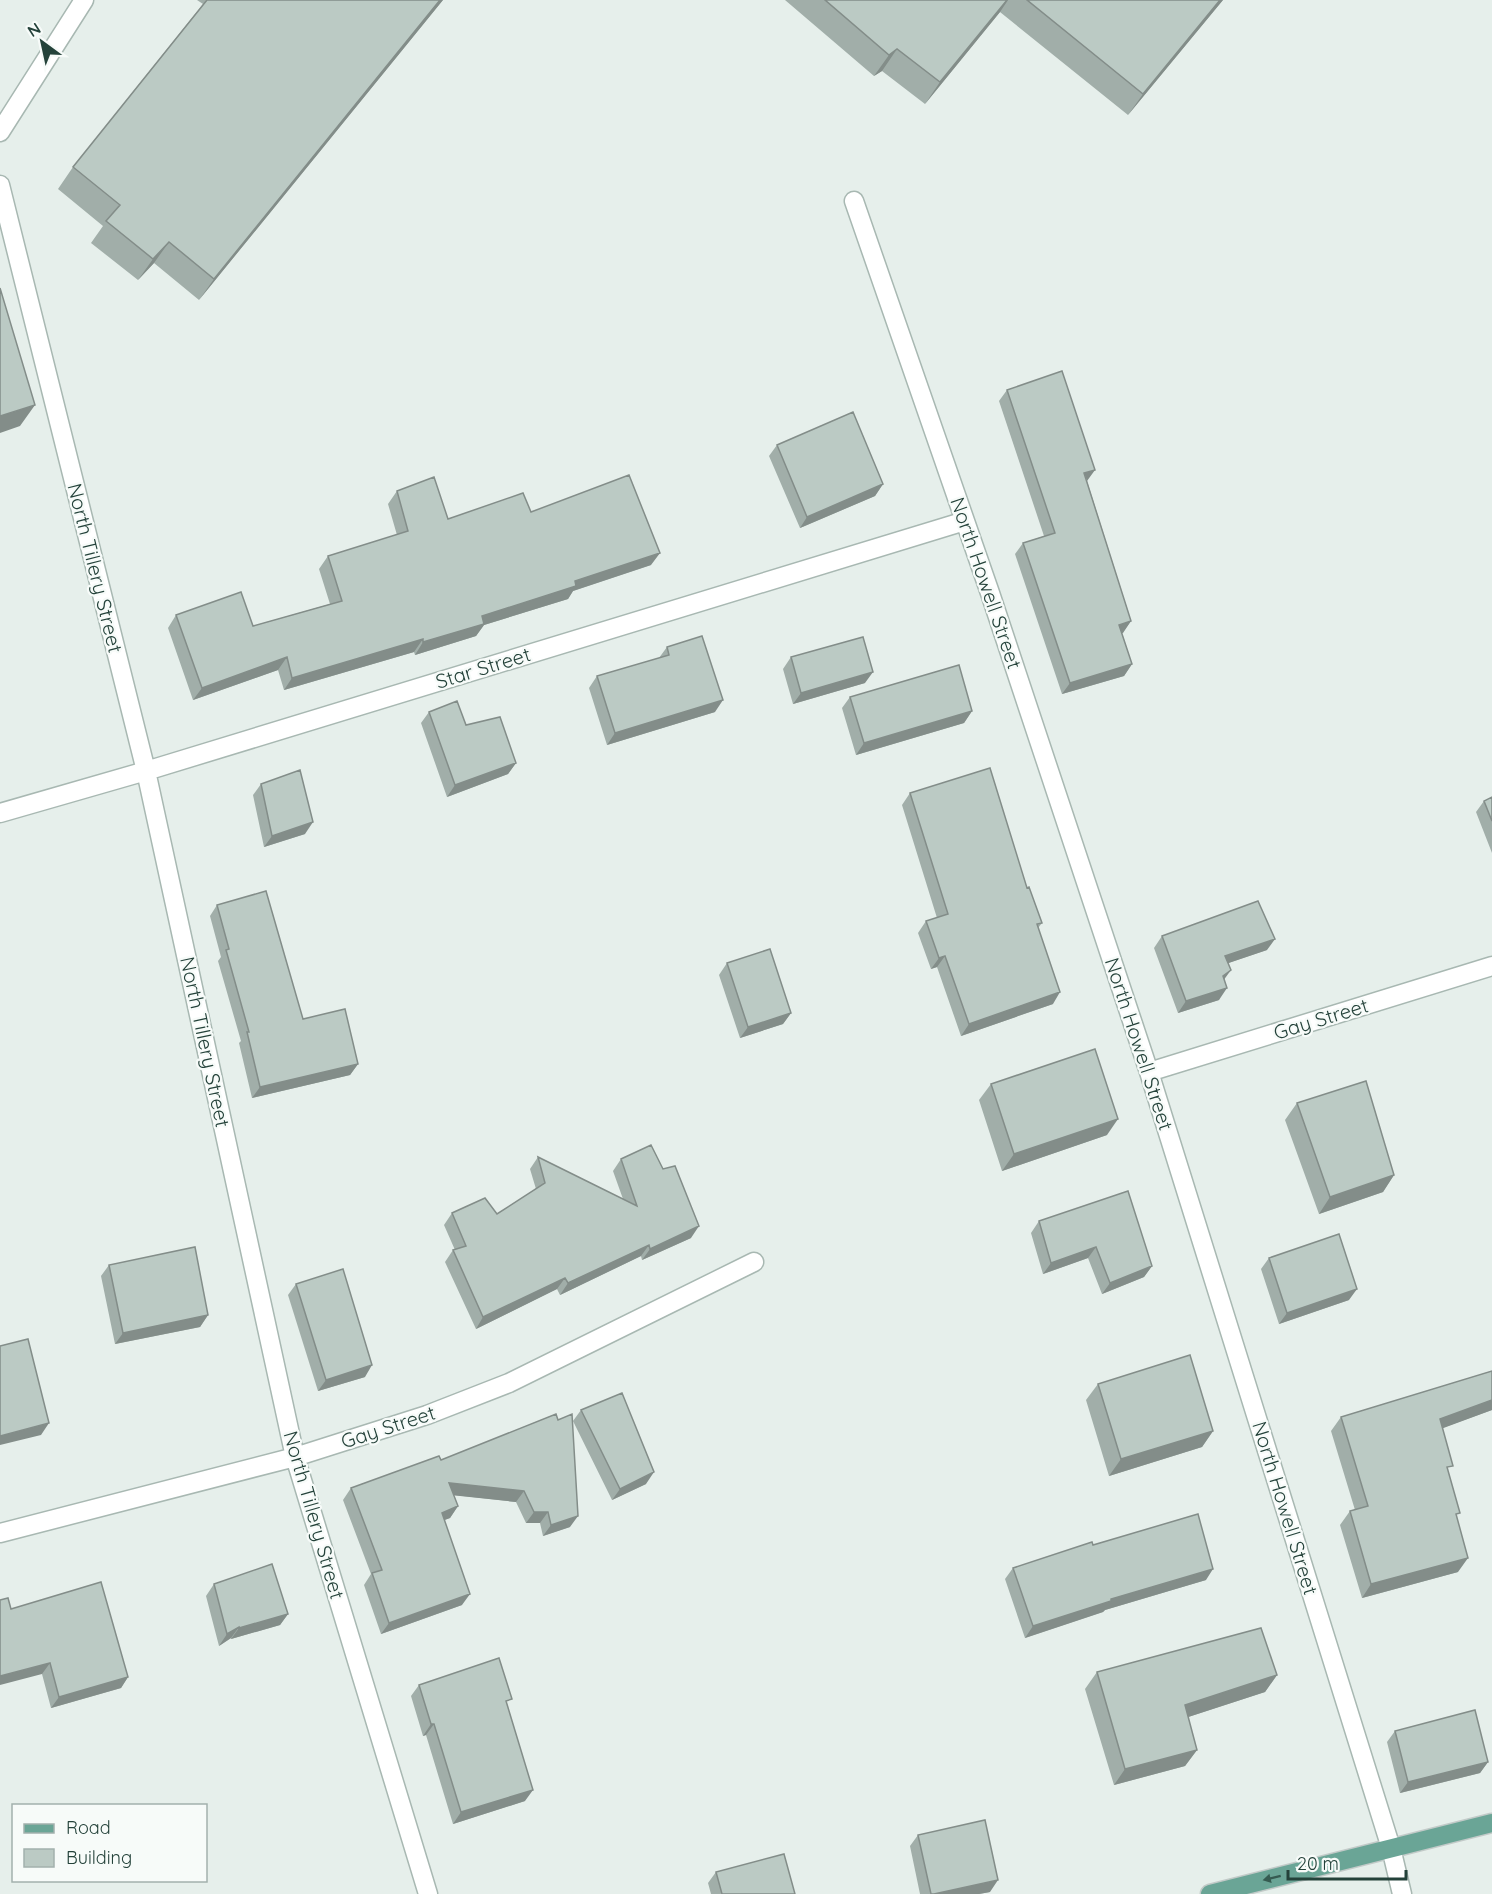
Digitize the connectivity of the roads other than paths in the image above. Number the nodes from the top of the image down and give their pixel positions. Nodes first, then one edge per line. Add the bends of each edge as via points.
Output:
1 (84, 0) edge
2 (0, 132) edge
3 (0, 185) edge
4 (854, 201) dead end
5 (965, 521) junction
6 (146, 771) junction
7 (0, 813) edge
8 (1492, 966) edge
9 (1149, 1072) junction
10 (754, 1262) dead end
11 (295, 1457) junction
12 (0, 1533) edge
13 (1492, 1823) edge
14 (1391, 1848) junction
15 (428, 1894) edge
16 (1210, 1894) edge
17 (1402, 1894) edge

1 - 2 street
3 - 6 street, North Tillery Street
4 - 5 street, North Howell Street
5 - 6 street, Star Street
5 - 9 street, North Howell Street
6 - 7 street, Star Street
6 - 11 street, North Tillery Street
8 - 9 street, Gay Street
9 - 14 street, North Howell Street
10 - 11 street, Gay Street via 509,1383 427,1415
11 - 12 street, Gay Street
11 - 15 street, North Tillery Street
13 - 14 main road
14 -> 16 main road
14 - 17 street, North Howell Street

